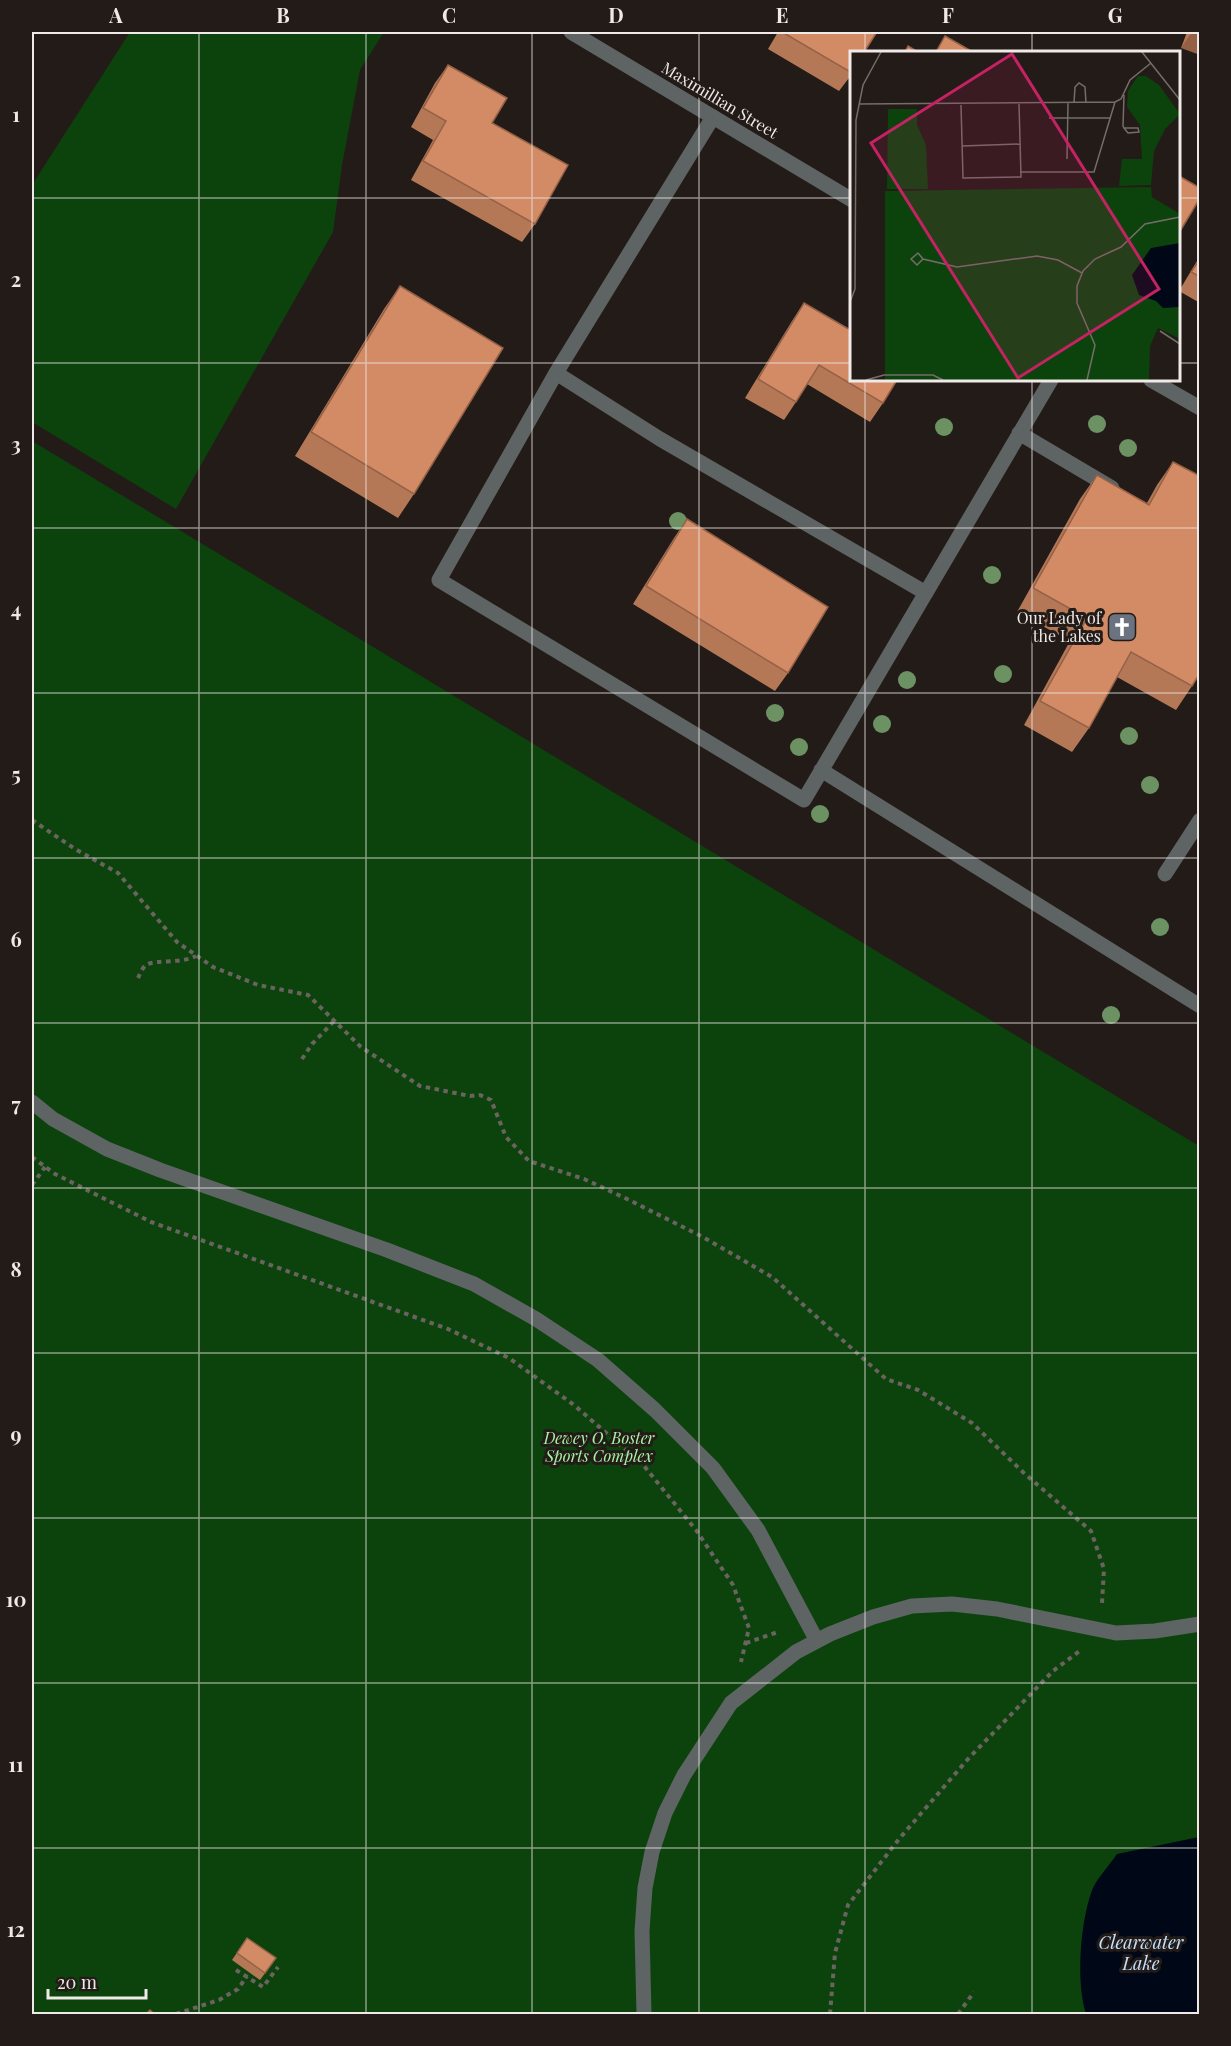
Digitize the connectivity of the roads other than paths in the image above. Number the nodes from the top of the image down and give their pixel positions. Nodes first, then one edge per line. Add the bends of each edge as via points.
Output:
1 (571, 32) edge
2 (713, 117) junction
3 (850, 199) edge
4 (556, 373) junction
5 (1050, 381) edge
6 (1153, 381) edge
7 (1200, 408) edge
8 (1019, 433) junction
9 (1129, 498) edge
10 (926, 593) junction
11 (821, 770) junction
12 (1200, 820) edge
13 (1165, 874) dead end
14 (1200, 1006) edge
15 (32, 1102) edge
16 (1200, 1624) edge
17 (817, 1641) junction
18 (644, 2014) edge

1 - 2 street, Maximillian Street
2 - 3 street, Maximillian Street
2 - 4 street
4 - 10 street via 660,439
4 - 11 street via 439,580 804,800
5 - 8 street
6 - 7 street
8 - 9 street
8 - 10 street
10 - 11 street
11 - 14 street
12 - 13 street
15 - 17 street via 53,1119 107,1149 474,1284 536,1318 598,1360 713,1468 758,1530
16 - 17 street via 1116,1633 952,1604 912,1606 873,1617
17 - 18 street via 796,1652 731,1703 684,1775 665,1813 645,1887

